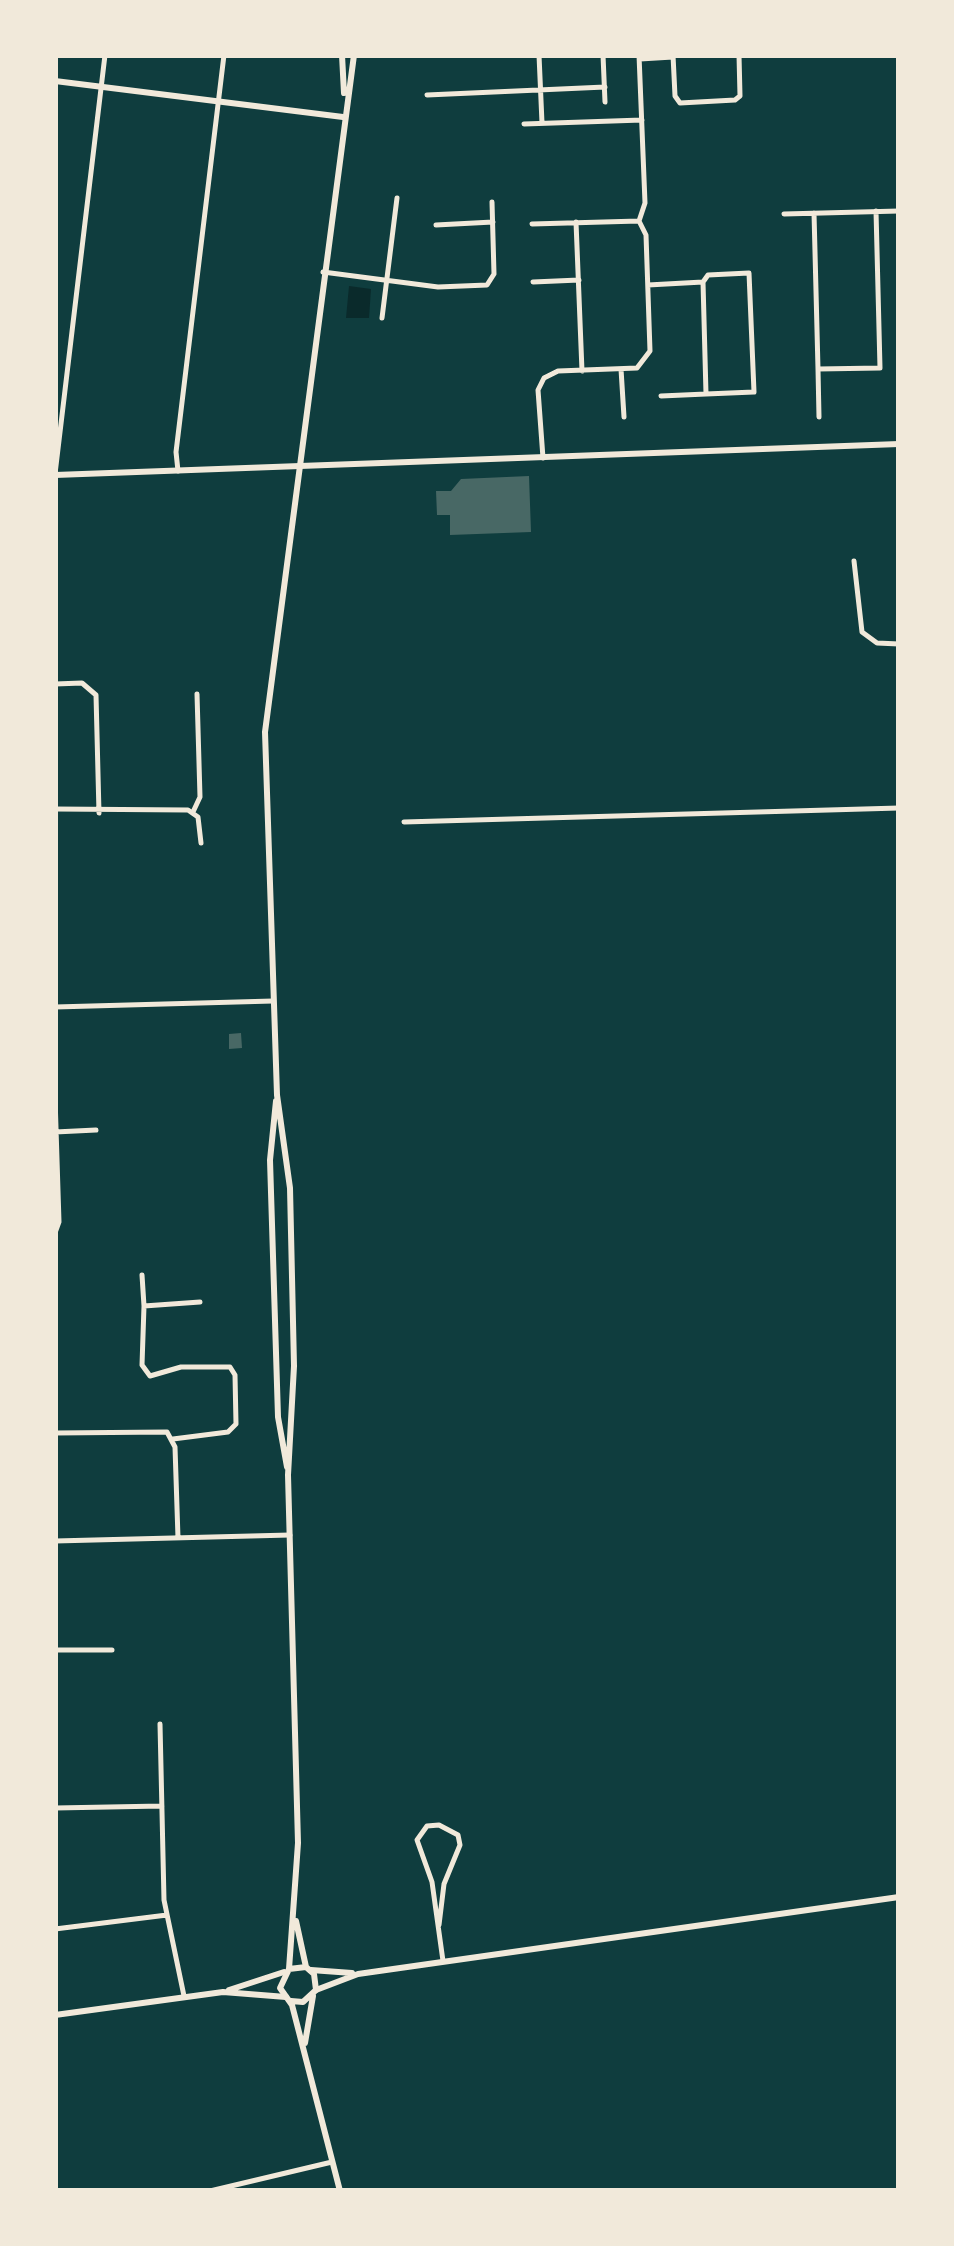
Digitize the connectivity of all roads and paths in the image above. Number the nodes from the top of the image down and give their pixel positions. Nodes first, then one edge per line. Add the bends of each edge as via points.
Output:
1 (105, 55) edge
2 (224, 55) edge
3 (342, 55) edge
4 (354, 55) edge
5 (540, 55) edge
6 (603, 55) edge
7 (739, 55) edge
8 (674, 56) edge
9 (640, 57) edge
10 (55, 81) edge
11 (103, 87) junction
12 (604, 87) junction
13 (541, 90) junction
14 (427, 94) dead end
15 (219, 101) junction
16 (606, 102) dead end
17 (345, 104) junction
18 (343, 117) junction
19 (642, 120) junction
20 (524, 124) dead end
21 (542, 124) junction
22 (397, 198) dead end
23 (492, 202) dead end
24 (899, 211) edge
25 (876, 212) junction
26 (814, 213) junction
27 (784, 214) dead end
28 (639, 221) junction
29 (493, 222) junction
30 (576, 222) junction
31 (532, 224) dead end
32 (436, 225) dead end
33 (323, 272) junction
34 (578, 280) junction
35 (386, 281) junction
36 (533, 282) dead end
37 (703, 282) junction
38 (648, 285) junction
39 (382, 318) dead end
40 (622, 369) junction
41 (818, 370) junction
42 (582, 371) junction
43 (706, 394) junction
44 (661, 396) dead end
45 (624, 417) dead end
46 (819, 417) dead end
47 (899, 444) edge
48 (542, 458) junction
49 (297, 466) junction
50 (178, 470) junction
51 (55, 474) edge
52 (854, 561) dead end
53 (899, 644) edge
54 (55, 684) edge
55 (197, 694) dead end
56 (899, 808) edge
57 (55, 809) edge
58 (193, 812) junction
59 (99, 813) junction
60 (404, 822) dead end
61 (201, 843) dead end
62 (273, 1001) junction
63 (55, 1008) edge
64 (277, 1095) junction
65 (55, 1097) edge
66 (96, 1130) dead end
67 (55, 1132) edge
68 (55, 1232) edge
69 (142, 1275) dead end
70 (200, 1302) dead end
71 (144, 1306) junction
72 (55, 1433) edge
73 (173, 1438) junction
74 (288, 1475) junction
75 (290, 1536) junction
76 (178, 1538) junction
77 (55, 1542) edge
78 (55, 1650) edge
79 (112, 1650) dead end
80 (160, 1724) dead end
81 (162, 1806) junction
82 (55, 1808) edge
83 (899, 1898) edge
84 (167, 1915) junction
85 (295, 1920) junction
86 (439, 1924) junction
87 (55, 1928) edge
88 (444, 1961) junction
89 (308, 1969) junction
90 (287, 1970) junction
91 (358, 1974) junction
92 (224, 1992) junction
93 (315, 1992) junction
94 (184, 1996) junction
95 (288, 1999) junction
96 (55, 2015) edge
97 (304, 2046) junction
98 (332, 2162) junction
99 (210, 2191) edge
100 (340, 2191) edge

1 - 11 street
2 - 15 street
3 - 17 main road
4 - 17 main road
5 - 13 street
6 - 12 street
7 - 8 street via 735,100 680,102
8 - 9 street
9 - 19 street
10 - 11 main road
11 - 15 main road
11 - 51 street
12 - 13 street
12 - 16 street
13 - 14 street
13 - 21 street
15 - 18 main road
15 - 50 street
17 - 18 main road
18 - 33 main road
19 - 21 street
19 - 28 street via 645,203
20 - 21 street
22 - 35 street
23 - 29 street
24 - 25 street
25 - 26 street
25 - 41 street via 880,368
26 - 27 street
26 - 41 street
28 - 30 street
28 - 38 street
29 - 32 street
29 - 35 street via 494,274 488,285
30 - 31 street
30 - 34 street
33 - 35 street
33 - 49 main road
34 - 36 street
34 - 42 street
35 - 39 street
37 - 38 street
37 - 43 street
37 - 43 street via 708,275 749,273 754,392
38 - 40 street via 649,357 637,368
40 - 42 street
40 - 45 street
41 - 46 street
42 - 48 street via 552,372 541,381
43 - 44 street
47 - 48 main road
48 - 49 main road
49 - 50 main road
49 - 62 main road via 265,732
50 - 51 main road
52 - 53 street via 862,632
54 - 59 street via 82,683 96,694
55 - 58 street via 200,797
56 - 60 street
57 - 59 street
58 - 59 street
58 - 61 street
62 - 63 street
62 - 64 main road
64 - 74 main road via 290,1188 294,1371
64 - 74 main road via 270,1160 278,1418
65 - 67 street
66 - 67 street
67 - 68 street
69 - 71 street
70 - 71 street
71 - 73 street via 142,1362 150,1376 223,1365 234,1375 233,1430
72 - 73 street via 158,1431
73 - 76 street
74 - 75 main road
75 - 76 street
75 - 85 main road
76 - 77 street
78 - 79 street
80 - 81 street
81 - 82 street
81 - 84 street
83 - 88 main road
84 - 87 street
84 - 94 street
85 - 89 main road
85 - 90 main road
86 - 86 street via 417,1840 438,1825 458,1835 460,1845 444,1884
86 - 88 street
88 - 91 main road
89 - 90 main road
89 - 91 main road
89 - 93 main road
90 - 92 main road
90 - 95 main road via 280,1988
91 - 93 main road
92 - 94 main road
92 - 95 main road
93 - 95 main road via 303,2002
93 - 97 main road
94 - 96 main road
95 - 97 main road
97 - 98 main road
98 - 99 street
98 - 100 main road

